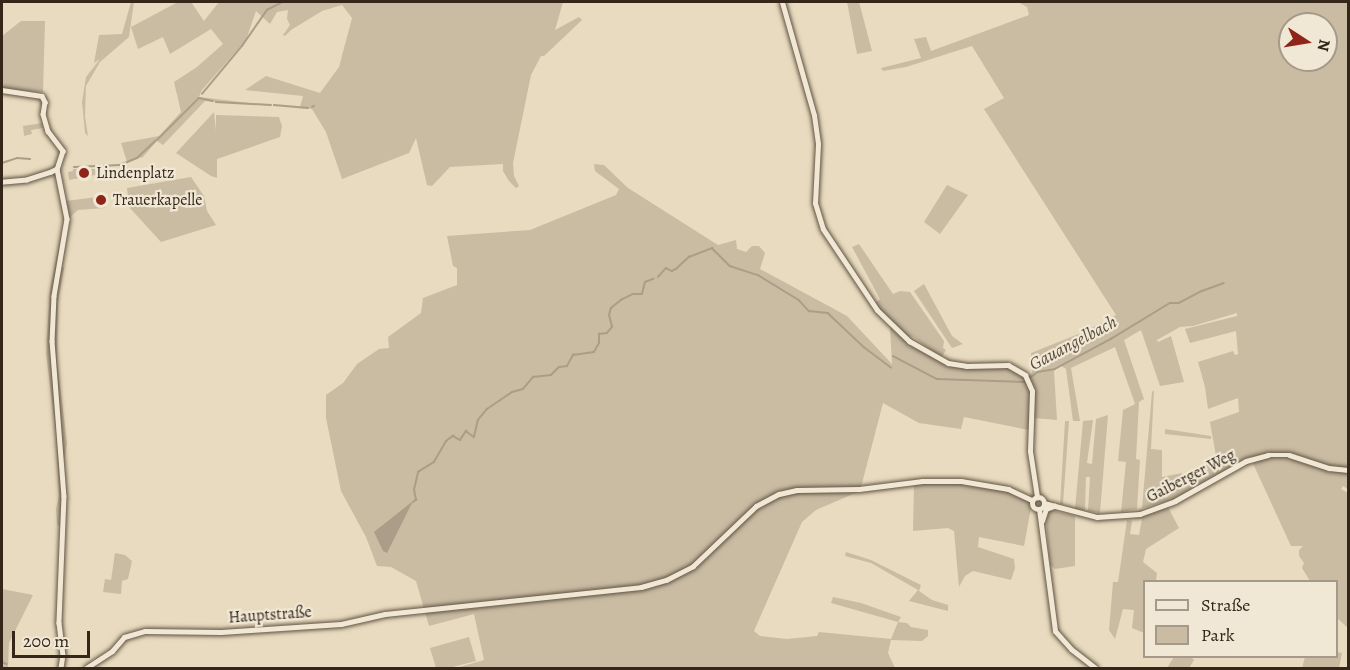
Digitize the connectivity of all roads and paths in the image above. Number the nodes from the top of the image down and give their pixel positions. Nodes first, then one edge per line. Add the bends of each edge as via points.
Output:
1 (782, 2) edge
2 (2, 90) edge
3 (57, 169) junction
4 (2, 182) edge
5 (1348, 470) edge
6 (1035, 481) junction
7 (1020, 493) junction
8 (1035, 499) junction
9 (1044, 503) junction
10 (1055, 507) junction
11 (1039, 509) junction
12 (1042, 521) junction
13 (61, 669) edge
14 (86, 669) edge
15 (1095, 669) edge

1 - 6 main road via 814,115 818,144 815,200 823,229 877,310 909,341 954,364 1005,365 1025,375 1032,392 1030,451
2 - 3 street via 39,93 44,100 50,136 63,151
3 - 4 street via 32,179
3 - 13 street via 67,224 54,297 52,341 63,475
5 - 10 street, Gaiberger Weg via 1289,455 1268,455 1240,464 1175,501 1144,513 1100,517
6 - 7 main road via 1031,491
6 - 8 main road
7 - 8 main road, Hauptstraße
7 - 14 main road, Hauptstraße via 984,484 941,480 862,489 797,490 756,506 706,555 666,580 630,589 385,614 341,624 221,632 143,632 124,637
8 - 9 main road
8 - 11 main road via 1033,507
9 - 10 street, Gaiberger Weg
9 - 11 main road
10 - 12 street via 1045,510
11 - 12 main road
12 - 15 main road via 1054,627 1059,637

